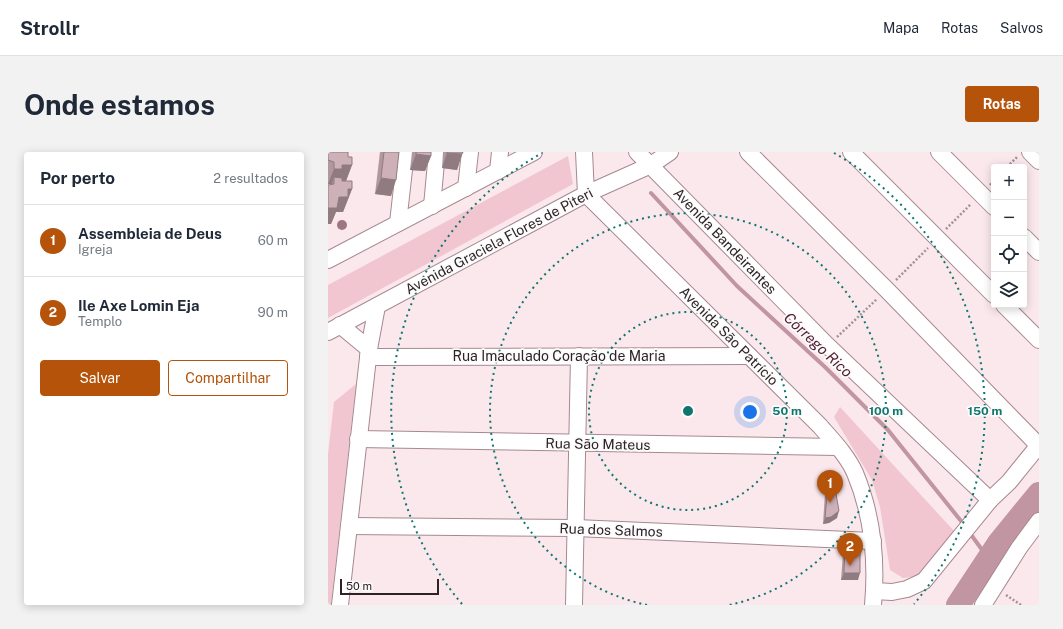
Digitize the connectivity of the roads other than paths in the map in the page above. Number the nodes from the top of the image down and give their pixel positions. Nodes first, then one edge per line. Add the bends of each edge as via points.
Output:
1 (406, 152) edge
2 (437, 152) edge
3 (470, 152) edge
4 (500, 152) edge
5 (534, 152) edge
6 (584, 152) edge
7 (637, 152) edge
8 (670, 152) edge
9 (748, 152) edge
10 (852, 152) edge
11 (939, 152) edge
12 (1030, 152) edge
13 (1039, 161) edge
14 (651, 165) junction
15 (498, 171) junction
16 (466, 188) junction
17 (586, 194) junction
18 (991, 204) edge
19 (432, 206) junction
20 (398, 223) junction
21 (1027, 240) edge
22 (1039, 252) edge
23 (328, 260) edge
24 (991, 292) edge
25 (377, 306) junction
26 (1007, 308) edge
27 (334, 329) edge
28 (1039, 340) edge
29 (368, 353) junction
30 (580, 356) junction
31 (749, 356) junction
32 (358, 439) junction
33 (578, 444) junction
34 (1039, 445) edge
35 (838, 447) junction
36 (990, 500) junction
37 (1039, 521) edge
38 (349, 526) junction
39 (576, 528) junction
40 (872, 540) junction
41 (873, 598) edge
42 (340, 605) edge
43 (574, 605) edge
44 (982, 605) edge

1 - 20 street
2 - 19 street
3 - 16 street
4 - 15 street
5 - 15 street
6 - 17 street
7 - 14 street, Avenida Bandeirantes
8 - 14 street, Avenida Graciela Flores de Piteri
9 - 34 street
10 - 24 street
11 - 18 street
12 - 13 street
14 - 17 street, Avenida Graciela Flores de Piteri
14 - 36 street, Avenida Bandeirantes via 827,345
15 - 16 street
16 - 19 street
17 - 25 street, Avenida Graciela Flores de Piteri
17 - 31 street, Avenida São Patrício
19 - 20 street
20 - 23 street
21 - 22 street
25 - 27 street, Avenida Graciela Flores de Piteri
25 - 29 street
26 - 28 street
27 - 29 street
29 - 30 street, Rua Imaculado Coração de Maria
29 - 32 street
30 - 31 street, Rua Imaculado Coração de Maria
30 - 33 street
31 - 35 street, Avenida São Patrício
32 - 33 street, Rua São Mateus
32 - 38 street
33 - 35 street, Rua São Mateus
33 - 39 street
34 - 36 street via 1009,482
35 - 40 street, Avenida São Patrício via 854,472 869,518
36 - 41 street via 924,581 908,589
37 - 44 street
38 - 39 street, Rua dos Salmos
38 - 42 street
39 - 40 street, Rua dos Salmos
39 - 43 street
40 - 41 street, Avenida São Patrício

